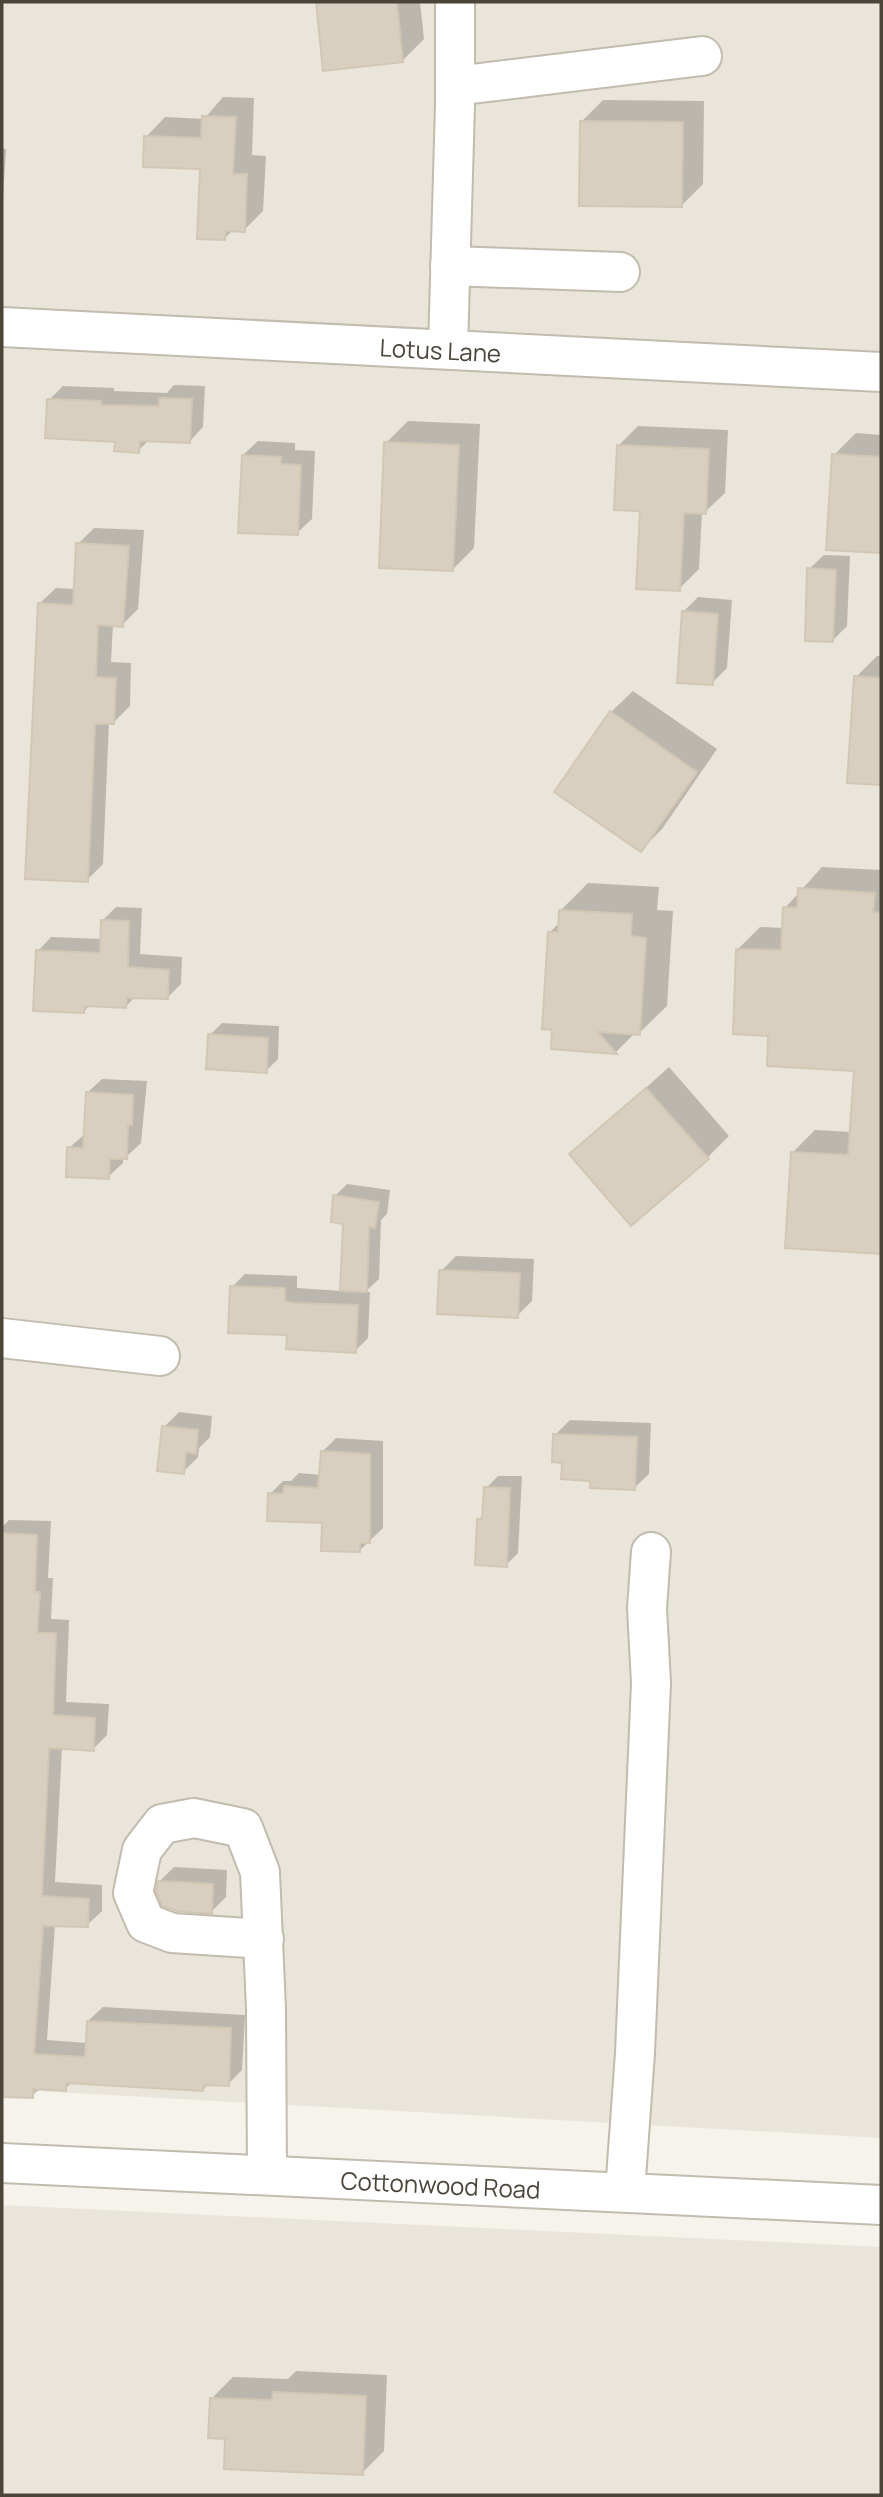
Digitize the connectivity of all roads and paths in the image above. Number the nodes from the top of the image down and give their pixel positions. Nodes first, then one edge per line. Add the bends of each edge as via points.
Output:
1 (454, 2) edge
2 (702, 56) dead end
3 (455, 86) junction
4 (450, 266) junction
5 (620, 272) dead end
6 (2, 327) edge
7 (448, 349) junction
8 (881, 372) edge
9 (2, 1338) edge
10 (160, 1356) dead end
11 (651, 1552) dead end
12 (264, 1939) dead end
13 (2, 2163) edge
14 (267, 2175) junction
15 (625, 2193) junction
16 (881, 2205) edge

1 - 3 street
2 - 3 street
3 - 4 street
4 - 5 street
4 - 7 street
6 - 7 street, Lotus Lane
7 - 8 street, Lotus Lane
9 - 10 street
11 - 15 street via 647,1608 651,1683
12 - 14 street
13 - 14 street, Cottonwood Road
14 - 15 street, Cottonwood Road
15 - 16 street, Cottonwood Road

